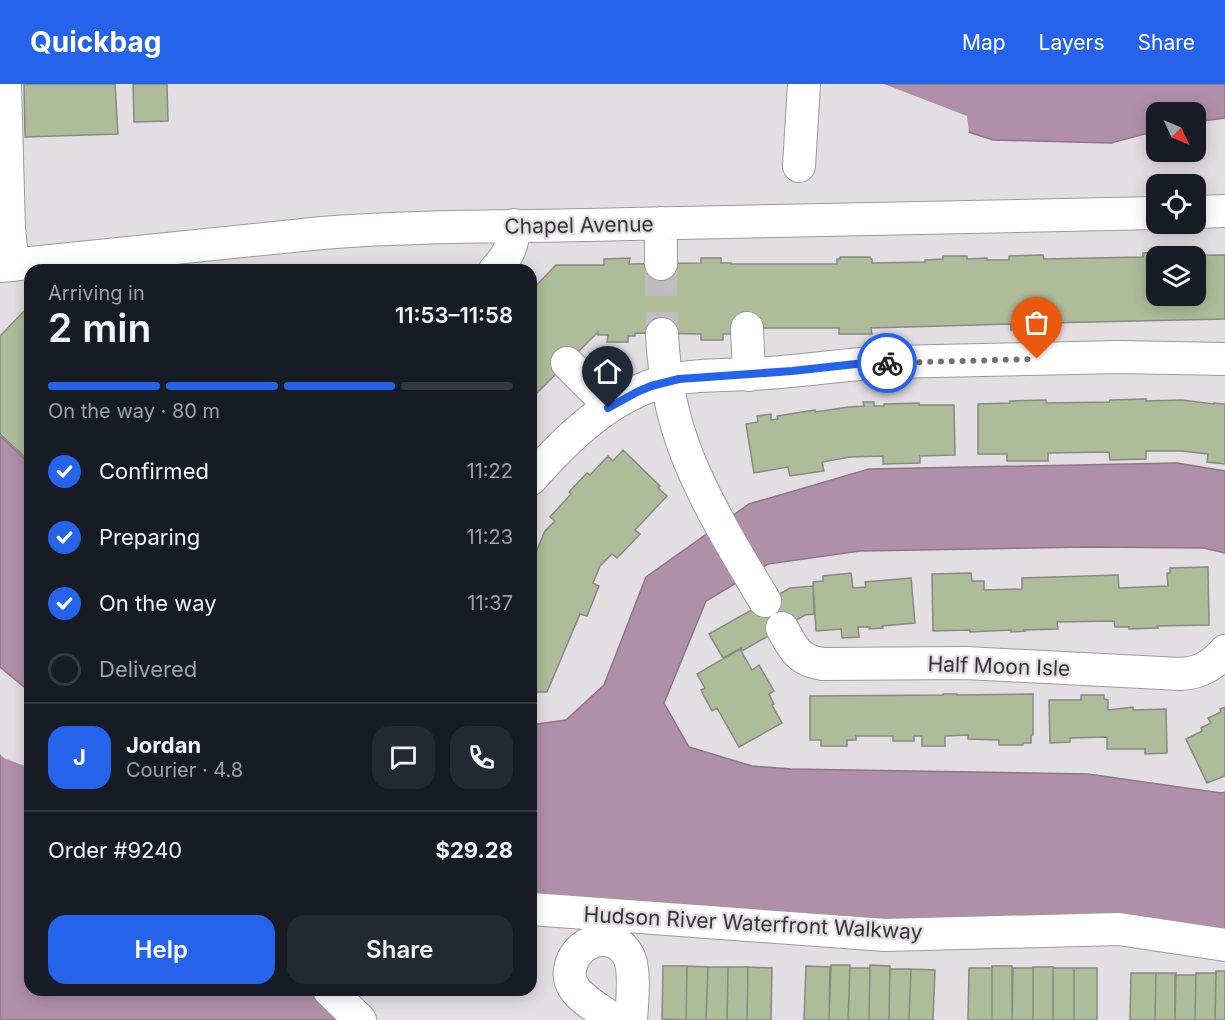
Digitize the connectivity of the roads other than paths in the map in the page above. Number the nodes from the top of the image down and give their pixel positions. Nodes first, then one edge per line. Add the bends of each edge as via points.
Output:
1 (5, 84) edge
2 (804, 84) edge
3 (799, 166) dead end
4 (1225, 211) edge
5 (1206, 212) edge
6 (1146, 213) edge
7 (661, 223) junction
8 (514, 225) junction
9 (214, 257) edge
10 (51, 264) edge
11 (500, 264) edge
12 (661, 264) tunnel mouth
13 (24, 265) edge
14 (4, 266) edge
15 (747, 328) dead end
16 (662, 334) tunnel mouth
17 (1225, 359) edge
18 (567, 363) dead end
19 (748, 375) junction
20 (668, 381) junction
21 (608, 408) junction
22 (537, 473) edge
23 (760, 593) dead end
24 (782, 628) dead end
25 (1225, 651) edge
26 (537, 909) edge
27 (1225, 945) edge
28 (335, 996) edge
29 (360, 1020) edge
30 (614, 1020) edge
31 (631, 1020) edge

1 - 14 street via 9,229
2 - 3 street
4 - 5 street
6 - 7 street, Chapel Avenue
7 - 8 street, Chapel Avenue
7 - 12 street
8 - 9 street, Chapel Avenue via 322,233
8 - 11 street via 509,253
9 - 10 street, Chapel Avenue
13 - 14 street, Chapel Avenue
15 - 19 street
16 - 20 street
17 - 19 street via 890,362
18 - 21 street
19 - 20 street
20 - 21 street
20 - 23 street via 688,458
21 - 22 street
24 - 25 street, Half Moon Isle via 796,652 812,663 823,664 966,663 1180,674 1208,667
26 - 27 street, Hudson River Waterfront Walkway via 885,935 1119,929
28 - 29 street
30 - 31 street via 578,993 571,982 574,956 593,942 608,940 630,957

